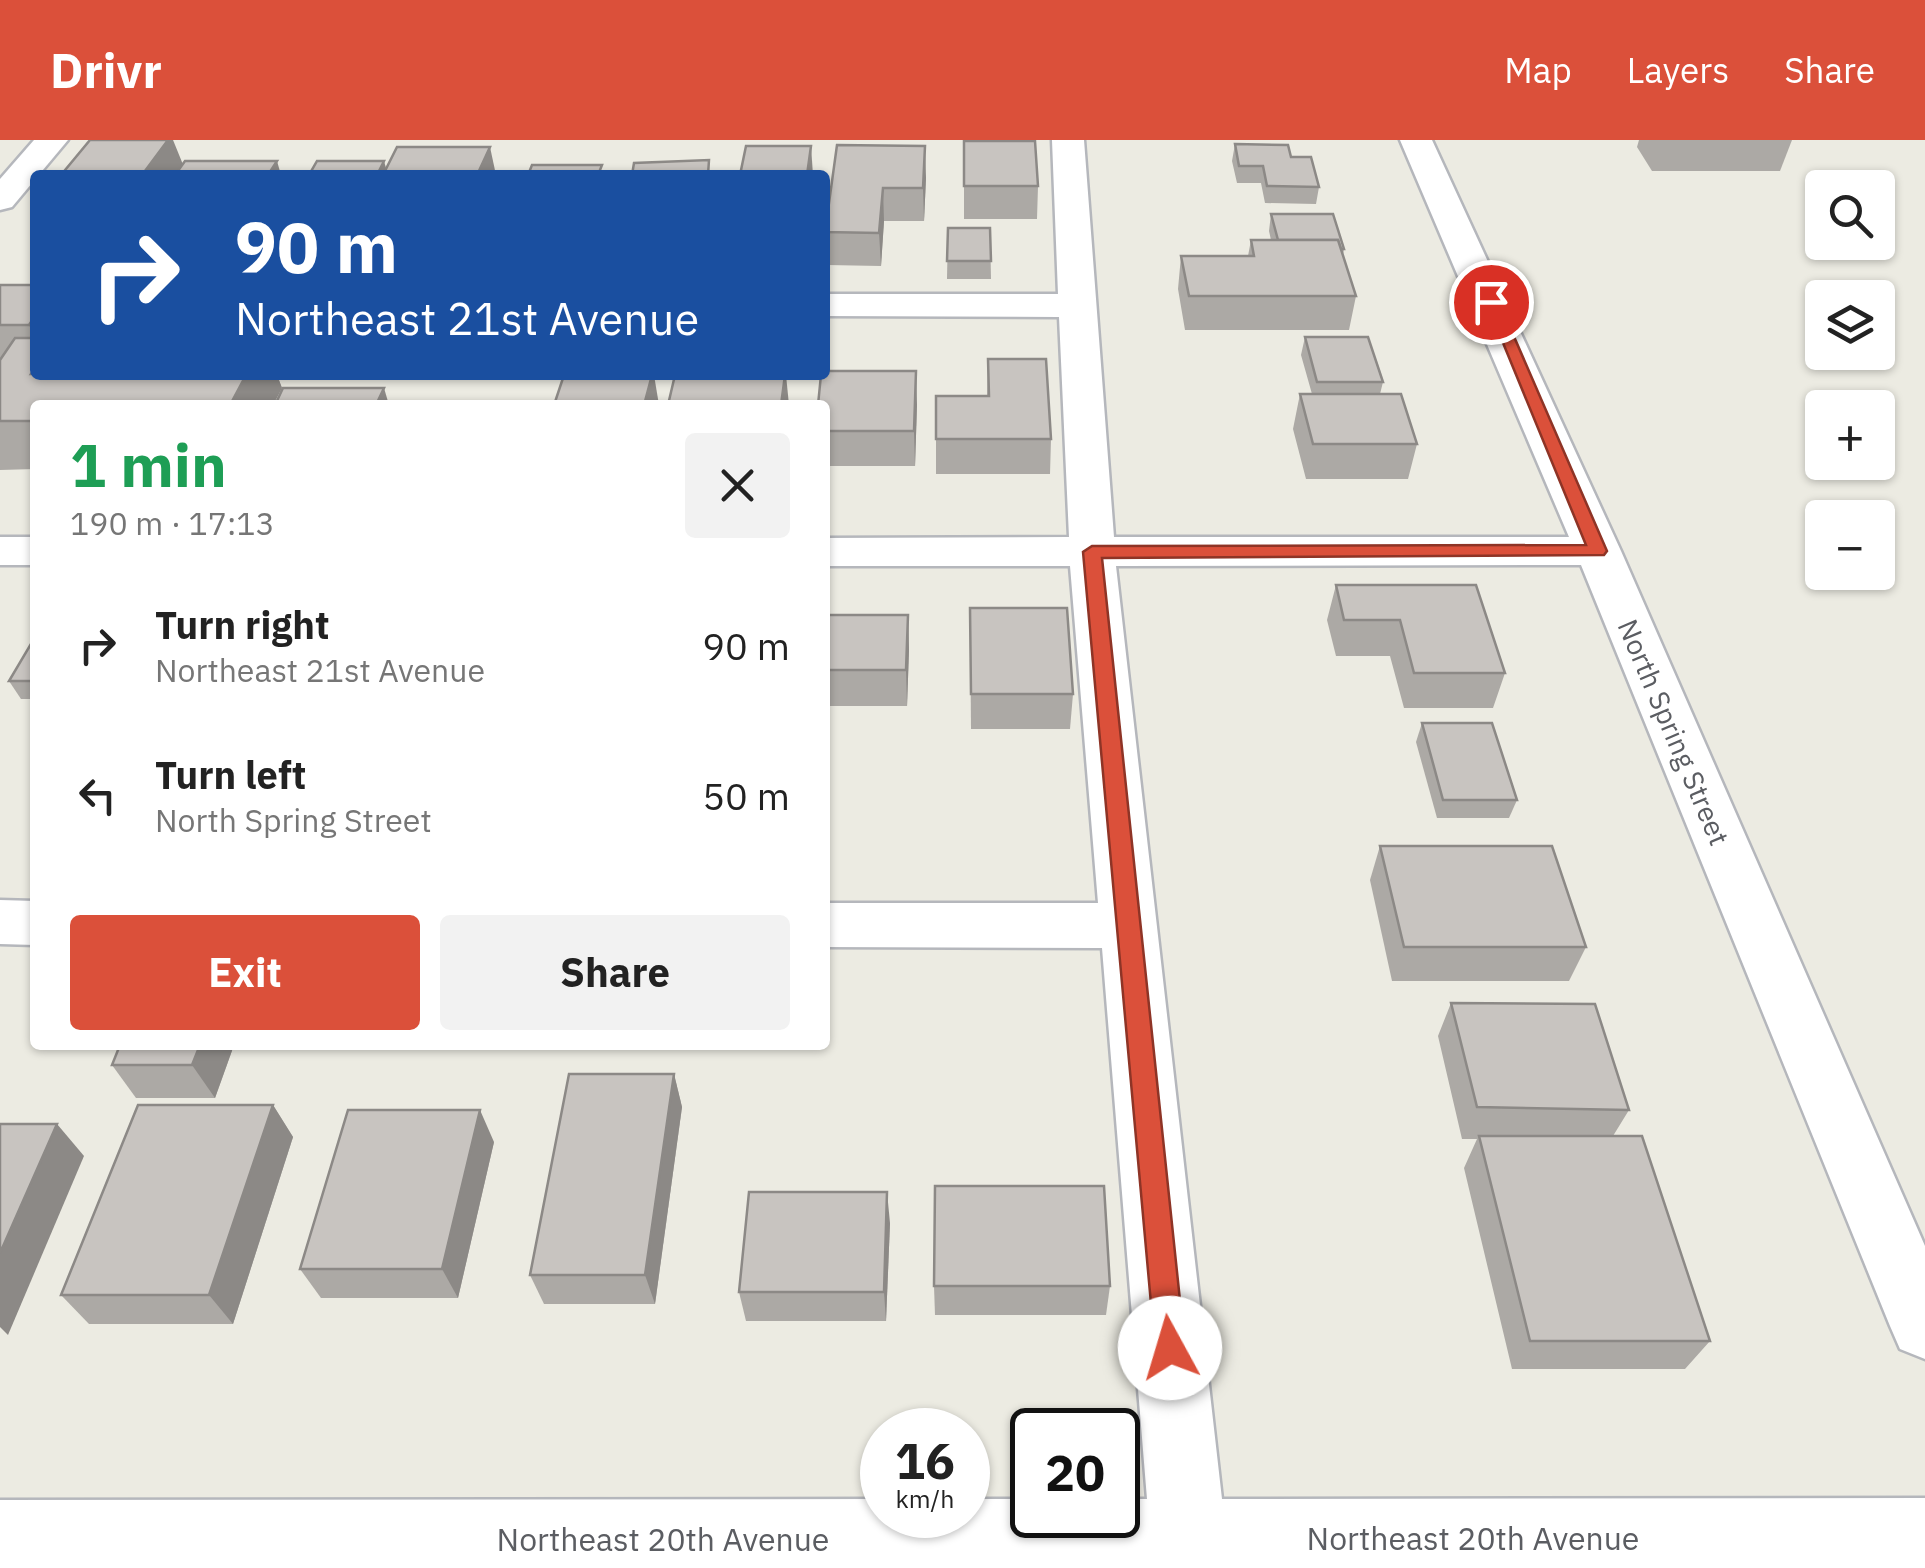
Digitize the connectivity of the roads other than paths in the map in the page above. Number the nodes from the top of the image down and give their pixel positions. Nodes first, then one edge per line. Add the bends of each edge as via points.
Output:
1 (52, 140) edge
2 (1068, 140) edge
3 (1416, 140) edge
4 (0, 200) edge
5 (830, 305) edge
6 (1078, 306) junction
7 (0, 551) edge
8 (30, 551) edge
9 (1598, 551) junction
10 (830, 552) edge
11 (1092, 552) junction
12 (0, 922) edge
13 (30, 922) edge
14 (830, 925) edge
15 (1129, 926) junction
16 (1925, 1326) edge
17 (1925, 1536) edge
18 (0, 1538) edge
19 (1190, 1554) edge

1 - 4 street
2 - 6 street
3 - 9 street, North Spring Street
5 - 6 street
6 - 11 street
7 - 8 street
9 - 11 street
9 - 16 street, North Spring Street
10 - 11 street
11 - 15 street
12 - 13 street
14 - 15 street
15 - 19 street
17 - 19 street, Northeast 20th Avenue
18 - 19 street, Northeast 20th Avenue

